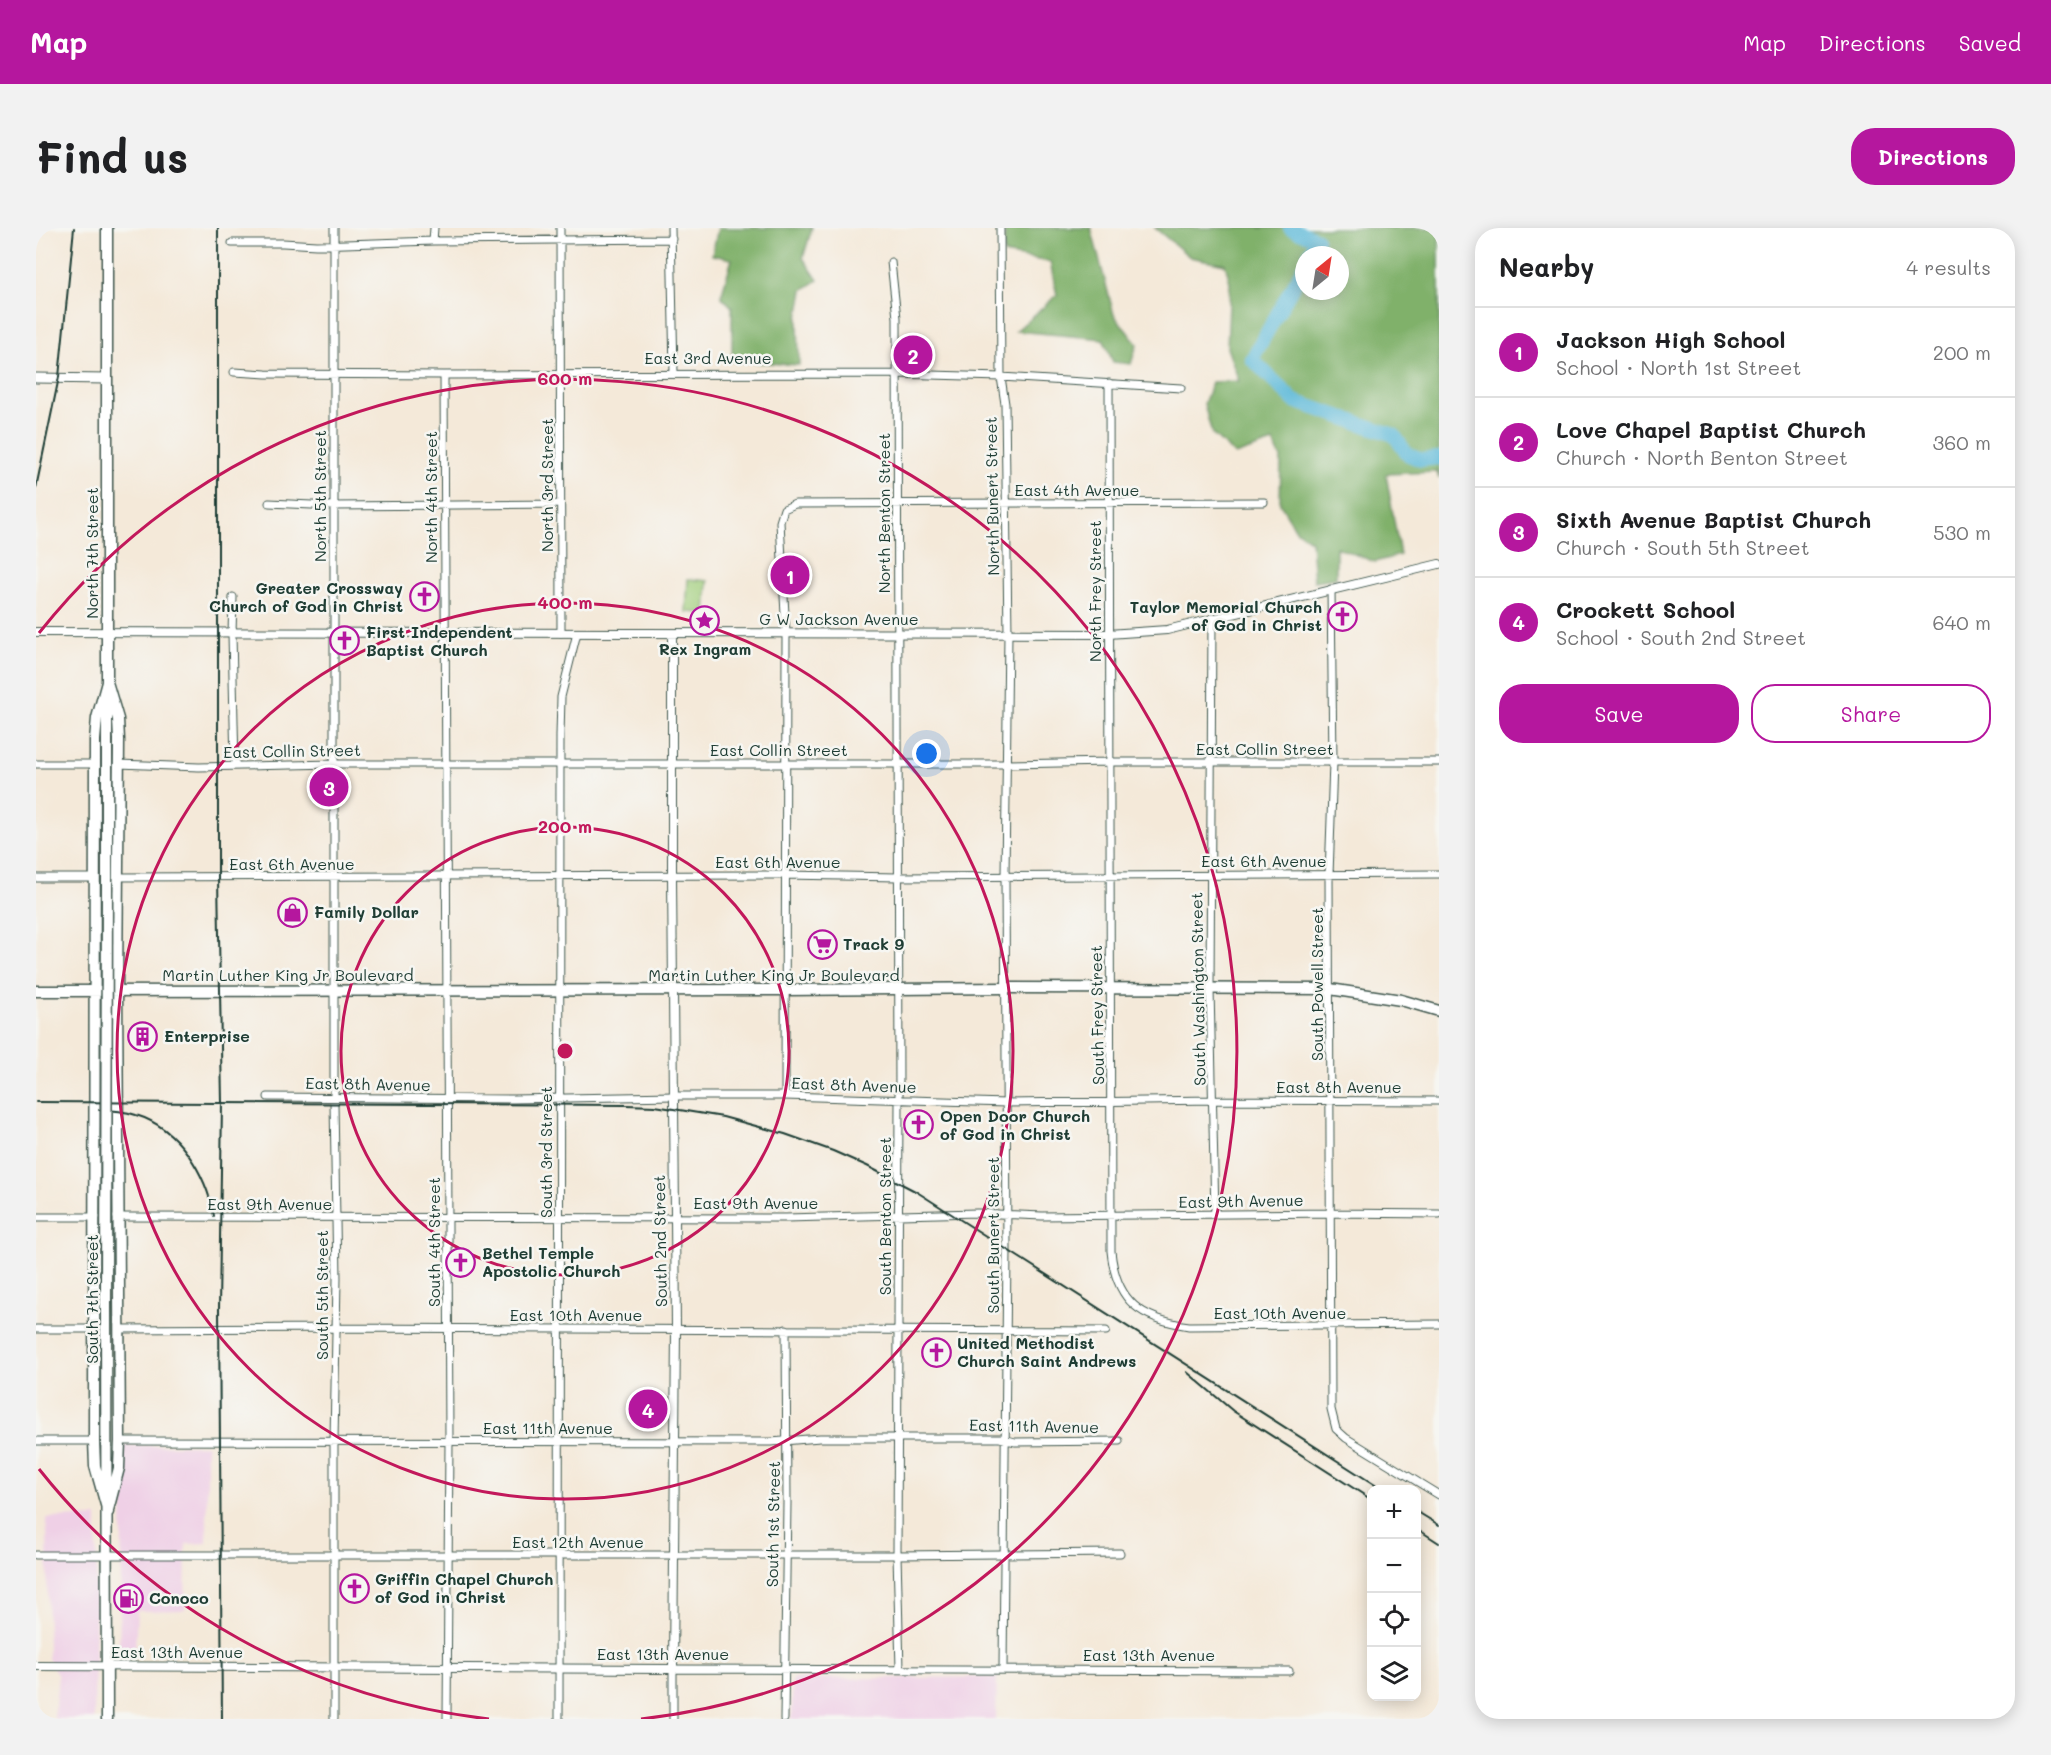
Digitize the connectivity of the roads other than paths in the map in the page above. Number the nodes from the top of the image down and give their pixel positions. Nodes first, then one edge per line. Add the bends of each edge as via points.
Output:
1 (108, 228) edge
2 (334, 228) edge
3 (434, 228) edge
4 (560, 228) edge
5 (671, 228) edge
6 (1000, 228) edge
7 (672, 239) junction
8 (433, 241) junction
9 (560, 241) junction
10 (232, 243) dead end
11 (334, 245) junction
12 (891, 262) dead end
13 (234, 372) dead end
14 (333, 373) junction
15 (674, 373) junction
16 (560, 374) junction
17 (896, 374) junction
18 (444, 375) junction
19 (1001, 377) junction
20 (36, 378) edge
21 (107, 379) junction
22 (1109, 383) junction
23 (1181, 388) dead end
24 (1264, 502) dead end
25 (269, 503) dead end
26 (1108, 503) junction
27 (561, 504) junction
28 (898, 504) junction
29 (1006, 504) junction
30 (445, 505) junction
31 (333, 506) junction
32 (1439, 564) edge
33 (1331, 590) junction
34 (233, 597) dead end
35 (1212, 618) junction
36 (36, 632) edge
37 (107, 633) junction
38 (334, 633) junction
39 (445, 633) junction
40 (561, 633) junction
41 (577, 633) junction
42 (786, 633) junction
43 (232, 634) junction
44 (672, 634) junction
45 (898, 634) junction
46 (1008, 634) junction
47 (1108, 634) junction
48 (107, 682) junction
49 (1109, 762) junction
50 (1211, 762) junction
51 (1439, 762) edge
52 (784, 763) junction
53 (1333, 763) junction
54 (36, 764) edge
55 (95, 764) junction
56 (118, 764) junction
57 (334, 764) junction
58 (447, 764) junction
59 (560, 764) junction
60 (671, 764) junction
61 (898, 764) junction
62 (1007, 764) junction
63 (235, 766) junction
64 (1439, 874) edge
65 (785, 875) junction
66 (1110, 875) junction
67 (1210, 875) junction
68 (1329, 875) junction
69 (672, 876) junction
70 (1005, 876) junction
71 (335, 877) junction
72 (447, 877) junction
73 (560, 877) junction
74 (898, 877) junction
75 (36, 878) edge
76 (95, 878) junction
77 (112, 878) junction
78 (1006, 988) junction
79 (1109, 988) junction
80 (1210, 989) junction
81 (1330, 989) junction
82 (106, 990) junction
83 (334, 990) junction
84 (447, 990) junction
85 (560, 990) junction
86 (673, 990) junction
87 (785, 990) junction
88 (898, 990) junction
89 (36, 991) edge
90 (1439, 1011) edge
91 (674, 1095) junction
92 (785, 1096) junction
93 (268, 1097) dead end
94 (334, 1097) junction
95 (446, 1098) junction
96 (559, 1098) junction
97 (899, 1100) junction
98 (1213, 1100) junction
99 (1331, 1100) junction
100 (1439, 1101) edge
101 (1111, 1102) junction
102 (1006, 1103) junction
103 (1332, 1213) junction
104 (1439, 1214) edge
105 (1006, 1215) junction
106 (1215, 1215) junction
107 (898, 1216) junction
108 (1111, 1216) junction
109 (36, 1217) edge
110 (94, 1217) junction
111 (118, 1217) junction
112 (335, 1217) junction
113 (448, 1217) junction
114 (674, 1217) junction
115 (560, 1218) junction
116 (1128, 1300) joint
117 (1439, 1324) edge
118 (1330, 1326) junction
119 (337, 1328) junction
120 (448, 1328) junction
121 (36, 1329) edge
122 (94, 1329) junction
123 (119, 1329) junction
124 (560, 1329) junction
125 (676, 1329) junction
126 (786, 1329) junction
127 (899, 1330) junction
128 (1006, 1330) junction
129 (1106, 1331) dead end
130 (897, 1438) junction
131 (1005, 1439) junction
132 (36, 1441) edge
133 (94, 1441) junction
134 (120, 1441) junction
135 (334, 1441) junction
136 (449, 1441) junction
137 (787, 1441) junction
138 (1119, 1441) dead end
139 (559, 1442) junction
140 (676, 1443) junction
141 (1439, 1495) edge
142 (108, 1512) junction
143 (1120, 1553) dead end
144 (1005, 1554) junction
145 (36, 1555) edge
146 (108, 1555) junction
147 (334, 1555) junction
148 (448, 1555) junction
149 (559, 1555) junction
150 (786, 1555) junction
151 (675, 1556) junction
152 (897, 1556) junction
153 (36, 1666) edge
154 (108, 1667) junction
155 (559, 1667) junction
156 (334, 1668) junction
157 (447, 1668) junction
158 (673, 1669) junction
159 (784, 1669) junction
160 (900, 1669) junction
161 (1003, 1669) junction
162 (1289, 1671) dead end
163 (107, 1719) edge
164 (334, 1719) edge
165 (447, 1719) edge
166 (559, 1719) edge
167 (673, 1719) edge
168 (784, 1719) edge

1 - 21 main road, North 7th Street
2 - 11 street, North 5th Street
3 - 8 street
4 - 9 street, North 3rd Street
5 - 7 street
6 - 19 street, North Bunert Street
7 - 9 street
7 - 15 street
8 - 9 street
8 - 11 street
9 - 16 street, North 3rd Street
10 - 11 street
11 - 14 street, North 5th Street
12 - 17 street, North Benton Street via 897,318
13 - 14 street, East 3rd Avenue
14 - 18 street, East 3rd Avenue
14 - 31 street, North 5th Street
15 - 16 street, East 3rd Avenue
15 - 17 street, East 3rd Avenue
16 - 18 street, East 3rd Avenue
16 - 27 street, North 3rd Street
17 - 19 street, East 3rd Avenue
17 - 28 street, North Benton Street
18 - 30 street, North 4th Street
19 - 22 street, East 3rd Avenue
19 - 29 street, North Bunert Street
20 - 21 main road
21 - 37 main road, North 7th Street
22 - 23 street, East 3rd Avenue
22 - 26 street, North Frey Street
24 - 26 street, East 4th Avenue
25 - 31 street
26 - 29 street, East 4th Avenue
26 - 47 street, North Frey Street
27 - 30 street
27 - 40 street, North 3rd Street
28 - 29 street, East 4th Avenue
28 - 42 street, East 4th Avenue via 795,504 784,509 780,522
28 - 45 street, North Benton Street
29 - 46 street, North Bunert Street
30 - 31 street
30 - 39 street, North 4th Street
31 - 38 street, North 5th Street
32 - 33 street, G W Jackson Avenue
33 - 35 street, G W Jackson Avenue
33 - 53 street, South Powell Street
34 - 43 street
35 - 47 street, G W Jackson Avenue via 1167,630
35 - 50 street, South Washington Street
36 - 37 street, G W Jackson Avenue
37 - 43 street, G W Jackson Avenue
37 - 48 main road, North 7th Street
38 - 39 street, G W Jackson Avenue
38 - 43 street, G W Jackson Avenue
38 - 57 street, North 5th Street
39 - 40 street, G W Jackson Avenue
39 - 58 street, North 4th Street
40 - 41 street, G W Jackson Avenue
41 - 44 street, G W Jackson Avenue
41 - 59 street via 561,697
42 - 44 street, G W Jackson Avenue
42 - 45 street, G W Jackson Avenue
42 - 52 street
43 - 63 street
44 - 60 street, South 2nd Street
45 - 46 street, G W Jackson Avenue
45 - 61 street, North Benton Street
46 - 47 street, G W Jackson Avenue
46 - 62 street, North Bunert Street
47 - 49 street, North Frey Street
48 - 55 main road via 97,718
48 - 56 main road via 118,719
48 - 77 main road, North 7th Street
49 - 50 street, East Collin Street
49 - 62 street, East Collin Street
49 - 66 street, South Frey Street
50 - 53 street, East Collin Street
50 - 67 street, South Washington Street
51 - 53 street, East Collin Street
52 - 60 street, East Collin Street
52 - 61 street, East Collin Street
52 - 65 street
53 - 68 street, South Powell Street
54 - 55 street
55 - 76 main road
56 - 63 street, East Collin Street
56 - 77 main road
57 - 58 street, East Collin Street
57 - 63 street, East Collin Street
57 - 71 street, South 5th Street
58 - 59 street, East Collin Street
58 - 72 street, South 4th Street
59 - 60 street, East Collin Street
59 - 73 street, South 3rd Street
60 - 69 street, South 2nd Street
61 - 62 street, East Collin Street
61 - 74 street, South Benton Street
62 - 70 street, South Bunert Street
64 - 68 street, East 6th Avenue
65 - 69 street, East 6th Avenue
65 - 74 street, East 6th Avenue
65 - 87 street
66 - 67 street, East 6th Avenue
66 - 70 street, East 6th Avenue
66 - 79 street, South Frey Street
67 - 68 street, East 6th Avenue
67 - 80 street, South Washington Street
68 - 81 street, South Powell Street
69 - 73 street, East 6th Avenue
69 - 86 street, South 2nd Street
70 - 74 street, East 6th Avenue
70 - 78 street, South Bunert Street
71 - 72 street, East 6th Avenue
71 - 77 street, East 6th Avenue
71 - 83 street, South 5th Street
72 - 73 street, East 6th Avenue
72 - 84 street, South 4th Street
73 - 85 street, South 3rd Street
74 - 88 street, South Benton Street
75 - 76 street
76 - 82 main road
77 - 82 main road
77 - 142 main road, South 7th Street, bridge via 106,1300
78 - 79 main road, Martin Luther King Jr Boulevard
78 - 88 main road, Martin Luther King Jr Boulevard
78 - 102 street, South Bunert Street
79 - 80 main road, Martin Luther King Jr Boulevard
79 - 101 street, South Frey Street
80 - 81 main road, Martin Luther King Jr Boulevard
80 - 98 street, South Washington Street
81 - 90 main road, Martin Luther King Jr Boulevard via 1401,1000
81 - 99 street, South Powell Street
82 - 83 main road, Martin Luther King Jr Boulevard
82 - 89 main road, Martin Luther King Jr Boulevard
82 - 110 main road
82 - 111 main road
83 - 84 main road, Martin Luther King Jr Boulevard
83 - 94 street, South 5th Street
84 - 85 main road, Martin Luther King Jr Boulevard
84 - 95 street, South 4th Street
85 - 86 main road, Martin Luther King Jr Boulevard
85 - 96 street, South 3rd Street
86 - 87 main road, Martin Luther King Jr Boulevard
86 - 91 street, South 2nd Street
87 - 88 main road, Martin Luther King Jr Boulevard
87 - 92 street
88 - 97 street, South Benton Street
91 - 92 street, East 8th Avenue
91 - 96 street, East 8th Avenue
91 - 114 street, South 2nd Street
92 - 97 street, East 8th Avenue
93 - 94 street, East 8th Avenue
94 - 95 street, East 8th Avenue
94 - 112 street, South 5th Street
95 - 96 street, East 8th Avenue
95 - 113 street, South 4th Street
96 - 115 street, South 3rd Street
97 - 102 street, East 8th Avenue
97 - 107 street, South Benton Street
98 - 99 street, East 8th Avenue
98 - 101 street, East 8th Avenue
98 - 106 street, South Washington Street
99 - 100 street, East 8th Avenue
99 - 103 street, South Powell Street
101 - 102 street, East 8th Avenue
101 - 108 street, South Frey Street
102 - 105 street, South Bunert Street
103 - 104 street, East 9th Avenue
103 - 106 street, East 9th Avenue
103 - 118 street, South Powell Street
105 - 107 street, East 9th Avenue
105 - 108 street, East 9th Avenue
105 - 128 street, South Bunert Street
106 - 108 street, East 9th Avenue
107 - 114 street, East 9th Avenue
107 - 127 street, South Benton Street
108 - 116 street, South Frey Street via 1112,1262
109 - 110 street, East 9th Avenue
110 - 111 street, East 9th Avenue
110 - 122 main road
111 - 112 street, East 9th Avenue
111 - 123 main road
112 - 113 street, East 9th Avenue
112 - 119 street, South 5th Street
113 - 115 street, East 9th Avenue
113 - 120 street, South 4th Street
114 - 115 street, East 9th Avenue
114 - 125 street, South 2nd Street
115 - 124 street, South 3rd Street
116 - 118 street, East 10th Avenue via 1158,1320 1189,1326
117 - 118 street, East 10th Avenue
118 - 141 street, South Powell Street via 1331,1409 1336,1428
119 - 120 street, East 10th Avenue
119 - 123 street, East 10th Avenue
119 - 135 street, South 5th Street
120 - 124 street, East 10th Avenue
120 - 136 street, South 4th Street
121 - 122 street
122 - 133 main road
123 - 134 main road
124 - 125 street, East 10th Avenue
124 - 139 street, South 3rd Street
125 - 126 street, East 10th Avenue
125 - 140 street, South 2nd Street
126 - 127 street, East 10th Avenue
126 - 137 street, South 1st Street
127 - 128 street, East 10th Avenue
127 - 130 street, South Benton Street
128 - 129 street, East 10th Avenue
128 - 131 street, South Bunert Street
130 - 131 street, East 11th Avenue
130 - 137 street, East 11th Avenue
130 - 152 street, South Benton Street
131 - 138 street, East 11th Avenue
131 - 144 street, South Bunert Street
132 - 133 street
133 - 142 main road via 95,1466
134 - 135 street, East 11th Avenue
134 - 142 main road via 119,1468
135 - 136 street, East 11th Avenue
135 - 147 street, South 5th Street
136 - 139 street, East 11th Avenue
136 - 148 street, South 4th Street
137 - 140 street, East 11th Avenue
137 - 150 street, South 1st Street
139 - 140 street, East 11th Avenue
139 - 149 street, South 3rd Street
140 - 151 street, South 2nd Street
142 - 146 main road, South 7th Street
143 - 144 street, East 12th Avenue
144 - 152 street, East 12th Avenue
144 - 161 street, South Bunert Street
145 - 146 street, East 12th Avenue
146 - 147 street, East 12th Avenue
146 - 154 main road, South 7th Street
147 - 148 street, East 12th Avenue
147 - 156 street, South 5th Street
148 - 149 street, East 12th Avenue
148 - 157 street, South 4th Street
149 - 151 street, East 12th Avenue
149 - 155 street, South 3rd Street
150 - 151 street, East 12th Avenue
150 - 152 street, East 12th Avenue
150 - 159 street, South 1st Street
151 - 158 street, South 2nd Street
152 - 160 street, South Benton Street
153 - 154 street, East 13th Avenue
154 - 156 street, East 13th Avenue
154 - 163 main road, South 7th Street
155 - 157 street, East 13th Avenue
155 - 158 street, East 13th Avenue
155 - 166 street, South 3rd Street
156 - 157 street, East 13th Avenue
156 - 164 street, South 5th Street
157 - 165 street, South 4th Street
158 - 159 street, East 13th Avenue
158 - 167 street, South 2nd Street
159 - 160 street, East 13th Avenue
159 - 168 street, South 1st Street
160 - 161 street, East 13th Avenue
161 - 162 street, East 13th Avenue

